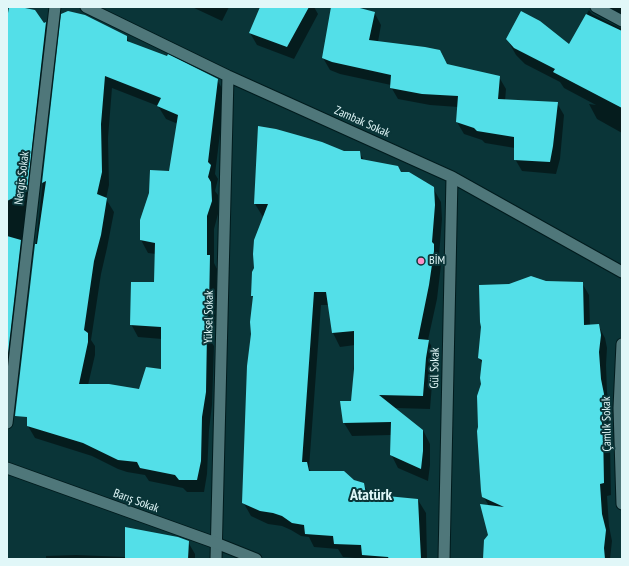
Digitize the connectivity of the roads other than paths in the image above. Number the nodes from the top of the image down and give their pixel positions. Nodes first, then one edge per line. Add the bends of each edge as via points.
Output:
1 (55, 7) edge
2 (86, 7) edge
3 (596, 7) edge
4 (622, 21) edge
5 (228, 76) junction
6 (452, 177) junction
7 (622, 272) edge
8 (622, 344) edge
9 (620, 408) edge
10 (7, 423) edge
11 (7, 468) edge
12 (622, 504) edge
13 (216, 543) junction
14 (216, 559) edge
15 (256, 559) edge
16 (444, 559) edge

1 - 10 street, Nergis Sokak
2 - 5 street, Zambak Sokak
3 - 4 street
5 - 6 street, Zambak Sokak
5 - 13 street, Yüksel Sokak
6 - 7 street, Zambak Sokak
6 - 16 street, Gül Sokak
8 - 9 street, Çamlık Sokak
9 - 12 street, Çamlık Sokak
11 - 13 street, Barış Sokak
13 - 14 street, Yüksel Sokak
13 - 15 street, Barış Sokak

